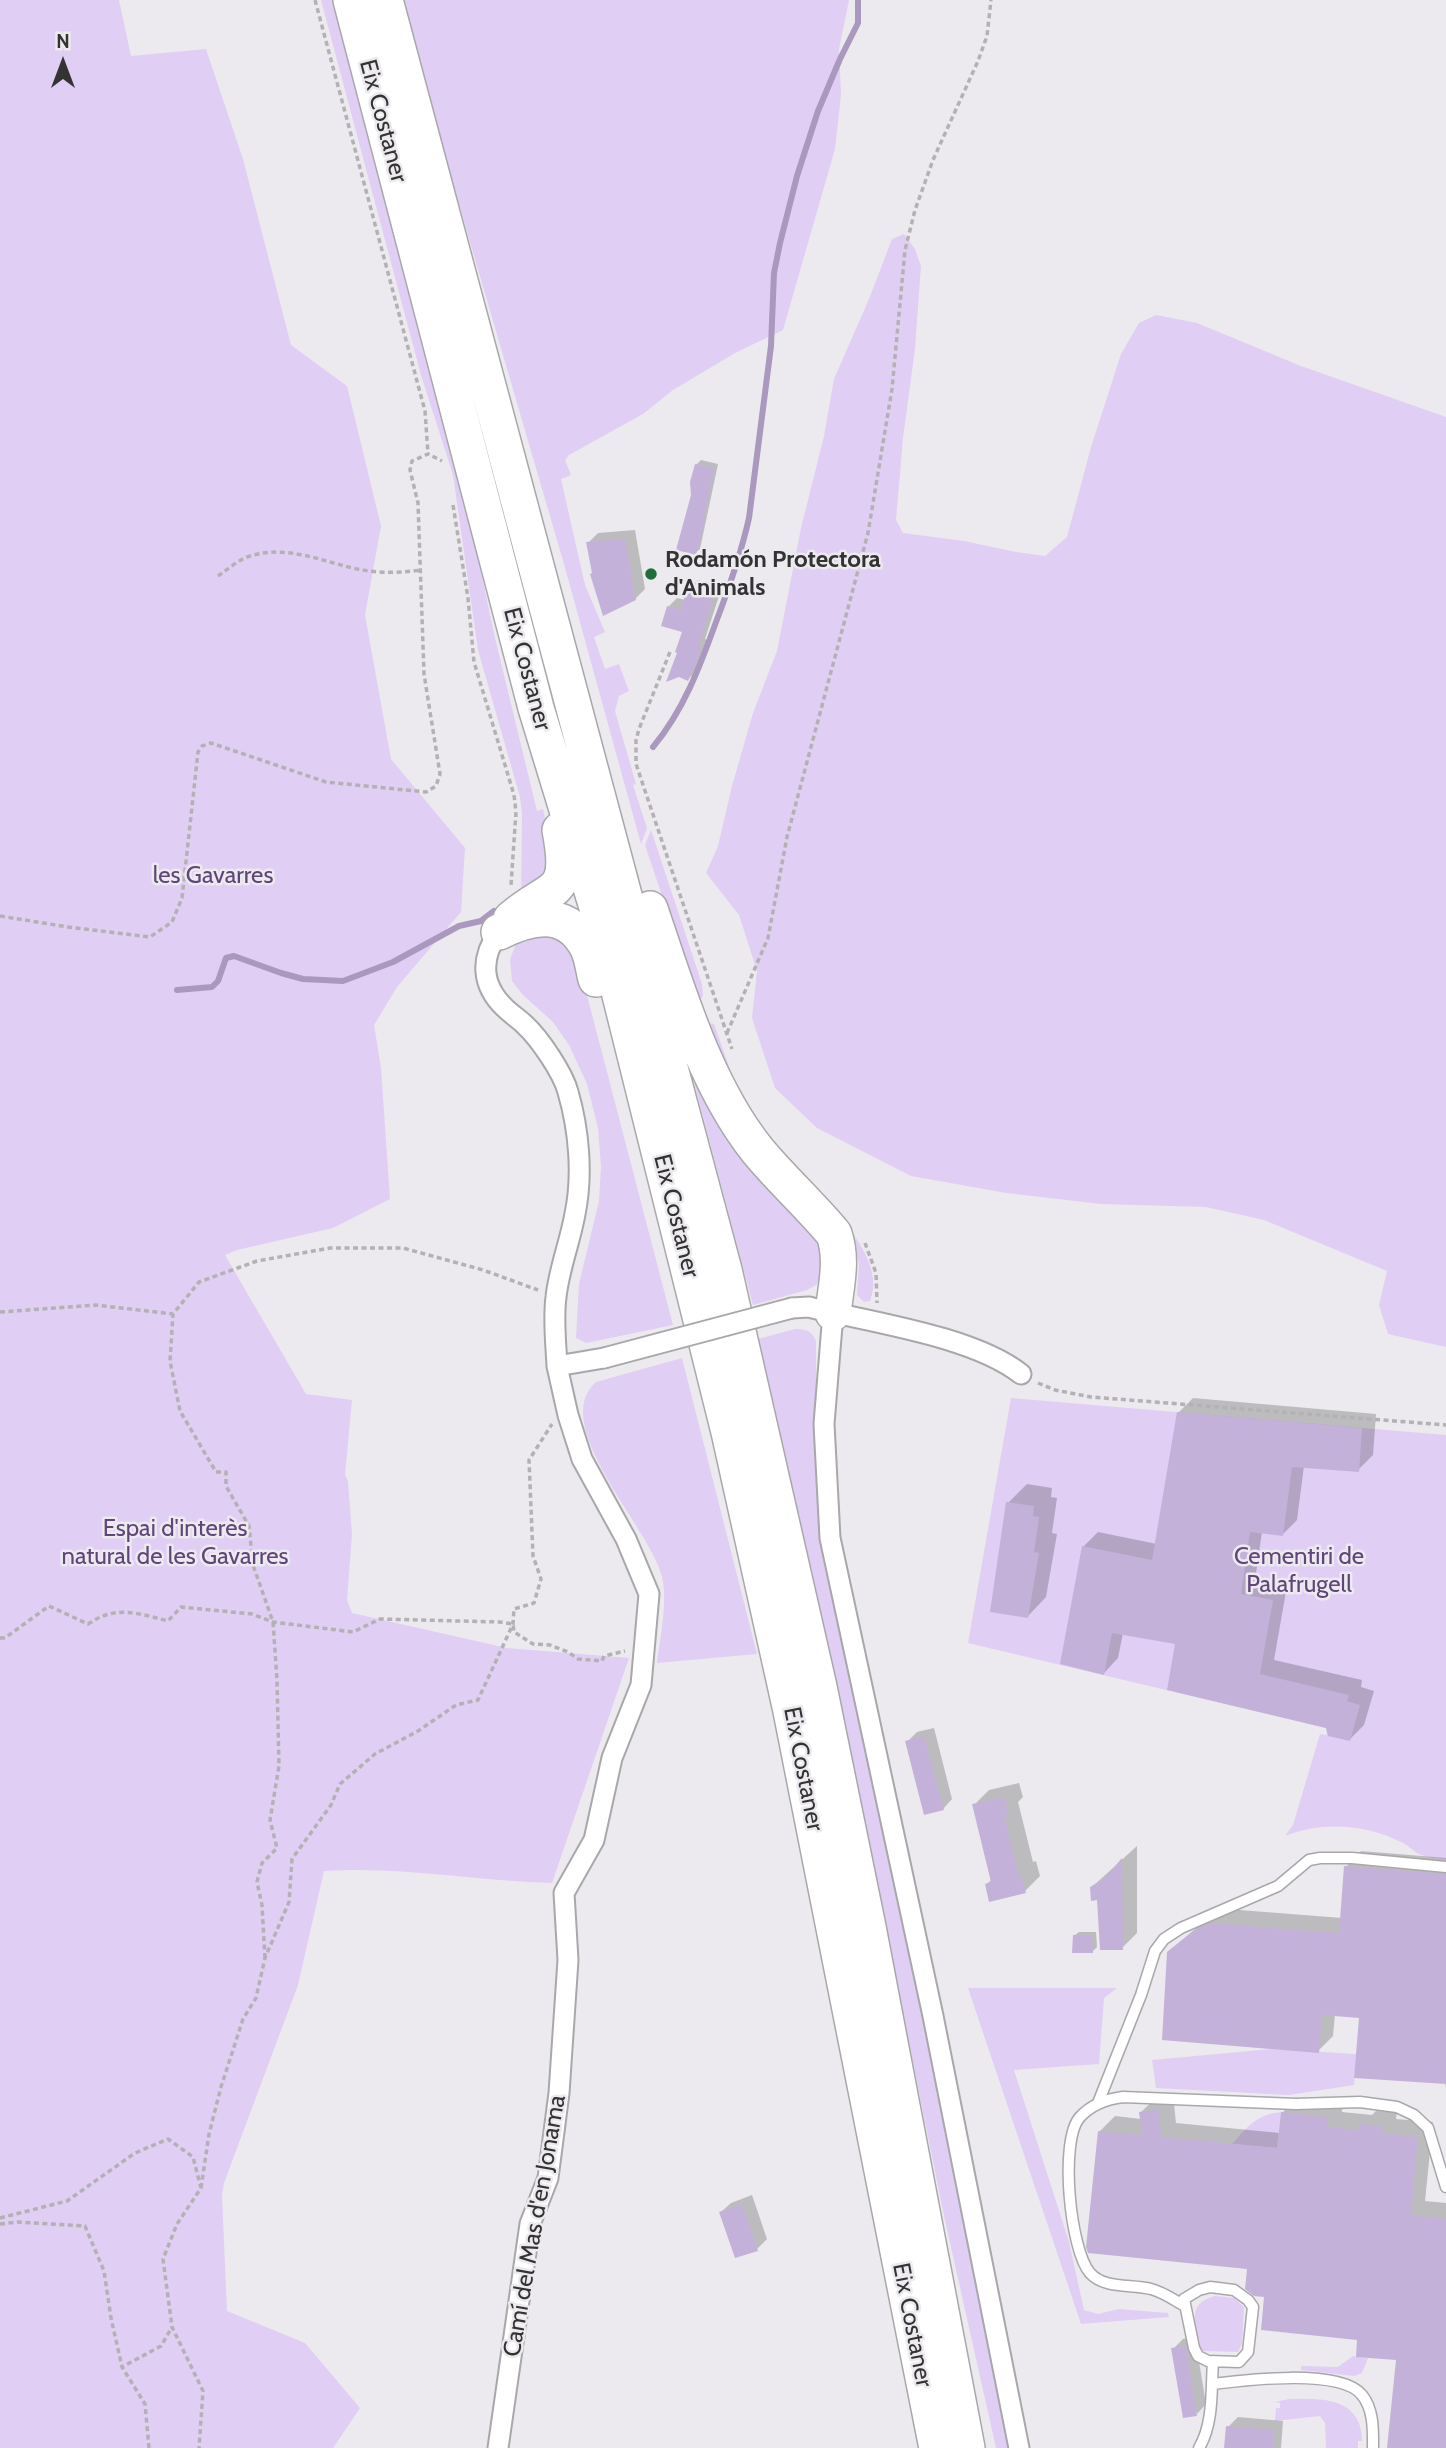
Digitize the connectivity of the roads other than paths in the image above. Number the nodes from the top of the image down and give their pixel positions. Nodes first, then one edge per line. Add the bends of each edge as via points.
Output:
1 (351, 0) edge
2 (385, 0) edge
3 (546, 605) junction
4 (536, 708) junction
5 (499, 932) junction
6 (833, 1312) junction
7 (557, 1366) junction
8 (1021, 1374) road end
9 (766, 1606) junction
10 (1446, 1867) edge
11 (1098, 2103) junction
12 (1446, 2188) edge
13 (1185, 2306) junction
14 (949, 2359) junction
15 (1213, 2361) junction
16 (1212, 2384) junction
17 (498, 2448) edge
18 (937, 2448) edge
19 (967, 2448) edge
20 (983, 2448) edge
21 (1019, 2448) edge
22 (1199, 2448) edge
23 (1373, 2448) edge

1 - 4 highway, Eix Costaner
2 - 3 highway, Eix Costaner
3 - 6 highway via 674,981 707,1063 733,1115 758,1150 834,1234 839,1272
3 - 14 highway, Eix Costaner via 733,1310 822,1700
4 - 5 highway via 564,871 557,887
4 - 9 highway, Eix Costaner via 603,928 729,1432
5 - 7 street, Camí del Mas d'en Jonama via 488,947 484,969 503,1006 527,1027 568,1090 575,1124 580,1177 556,1297
5 - 9 highway via 546,917 562,922 587,944
6 - 7 street, bridge via 792,1308
6 - 8 street via 941,1338 992,1356
6 - 21 street via 824,1424 830,1538 933,2016
7 - 17 street, Camí del Mas d'en Jonama via 582,1460 626,1539 649,1594 640,1685 612,1758 594,1840 564,1893 568,1959 559,2093 548,2178 530,2224
9 - 18 highway, Eix Costaner via 794,1724
10 - 11 lane via 1352,1858 1309,1860 1278,1886 1164,1939 1155,1951
11 - 12 lane via 1123,2097 1387,2105 1414,2115 1428,2128
11 - 13 lane via 1079,2118 1071,2138 1069,2184 1080,2259 1097,2280 1155,2290
13 - 15 lane via 1198,2356
13 - 15 lane via 1189,2294 1222,2287 1242,2295 1252,2307 1245,2357 1239,2362
14 - 19 highway, Eix Costaner
14 - 20 highway via 971,2386
15 - 16 lane
16 - 22 lane via 1208,2429
16 - 23 lane via 1271,2378 1350,2387 1360,2392 1368,2405

